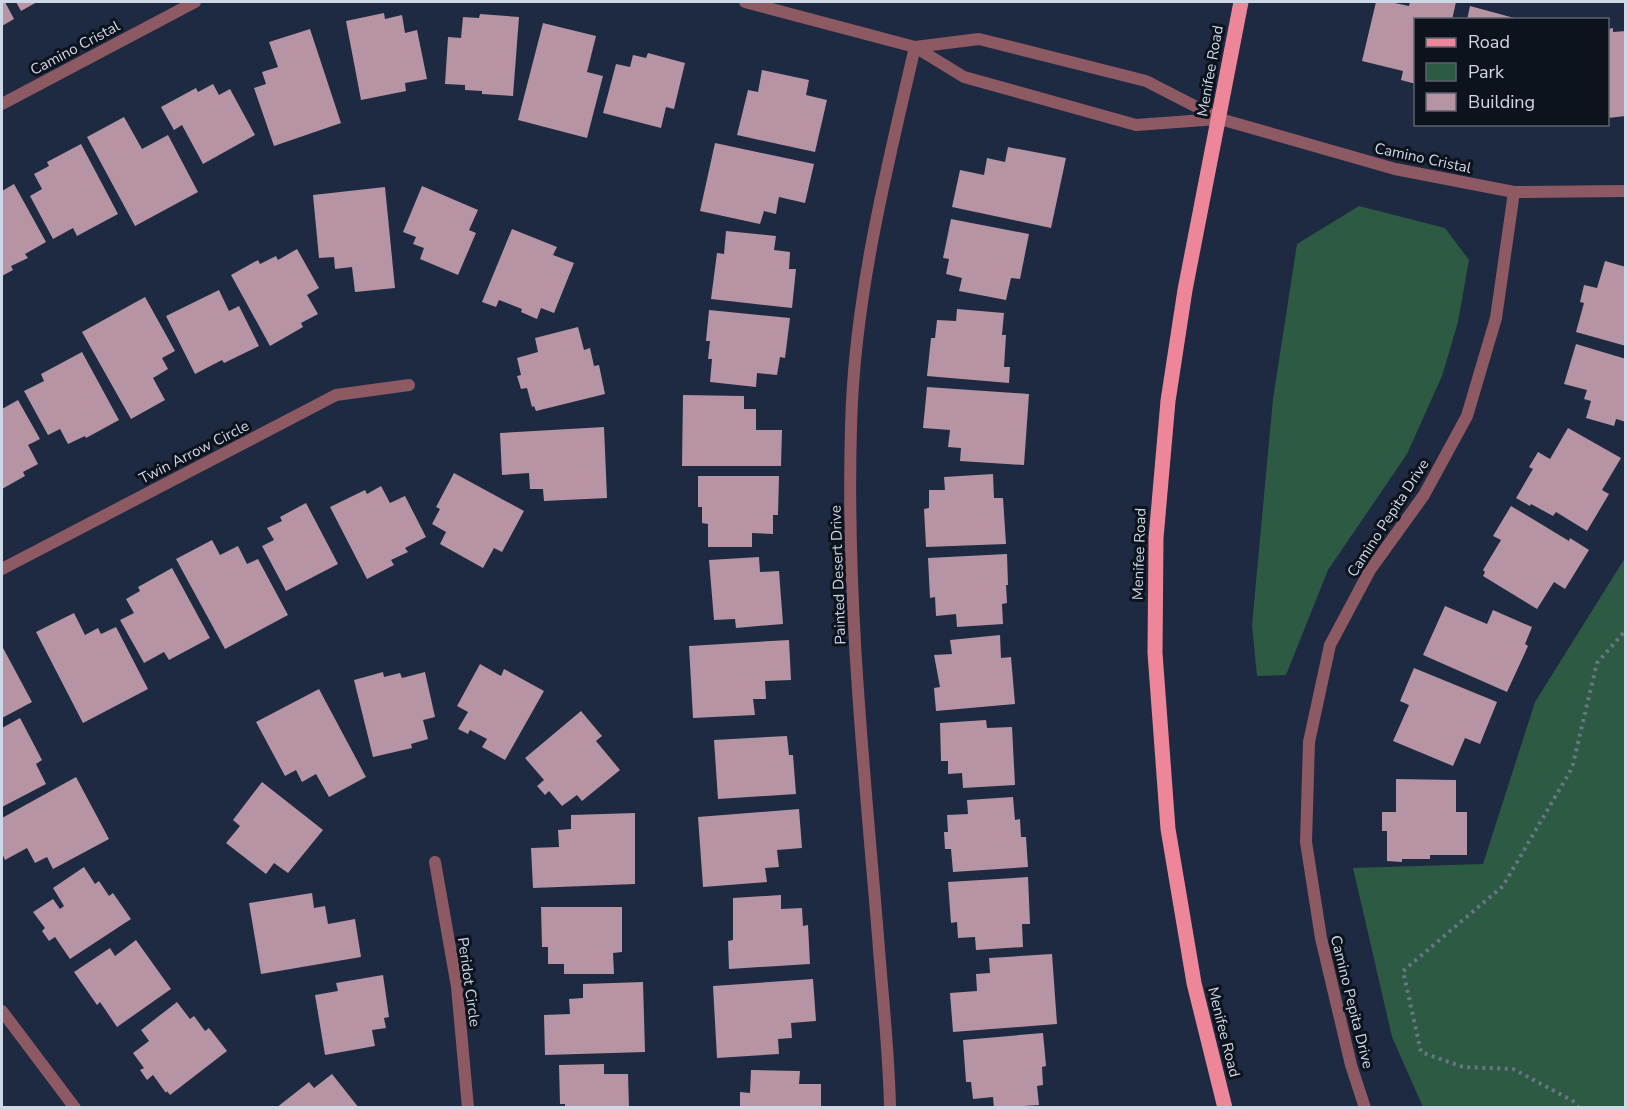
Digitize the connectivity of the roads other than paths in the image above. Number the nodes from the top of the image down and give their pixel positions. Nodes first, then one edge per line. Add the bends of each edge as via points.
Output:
1 (195, 2) edge
2 (745, 2) edge
3 (1241, 2) edge
4 (915, 47) junction
5 (2, 104) edge
6 (1220, 119) junction
7 (1626, 191) edge
8 (1514, 192) junction
9 (409, 385) dead end
10 (2, 569) edge
11 (435, 862) dead end
12 (2, 1011) edge
13 (75, 1107) edge
14 (468, 1107) edge
15 (890, 1107) edge
16 (1225, 1107) edge
17 (1365, 1107) edge

1 - 5 street, Camino Cristal
2 - 4 street, Camino Cristal
3 - 6 main road, Menifee Road
4 - 6 street, Camino Cristal via 979,39 1146,81
4 - 6 street, Camino Cristal via 964,77 1136,125
4 - 15 street, Painted Desert Drive via 870,250 856,350 851,425 853,631
6 - 8 street, Camino Cristal via 1395,169
6 - 16 main road, Menifee Road via 1185,290 1168,401 1156,538 1155,653 1168,829 1194,983
7 - 8 street, Camino Cristal
8 - 17 street, Camino Pepita Drive via 1496,318 1467,416 1424,495 1370,570 1330,645 1309,742 1306,842 1321,938
9 - 10 street, Twin Arrow Circle via 336,395
11 - 14 street, Peridot Circle via 457,987
12 - 13 street

